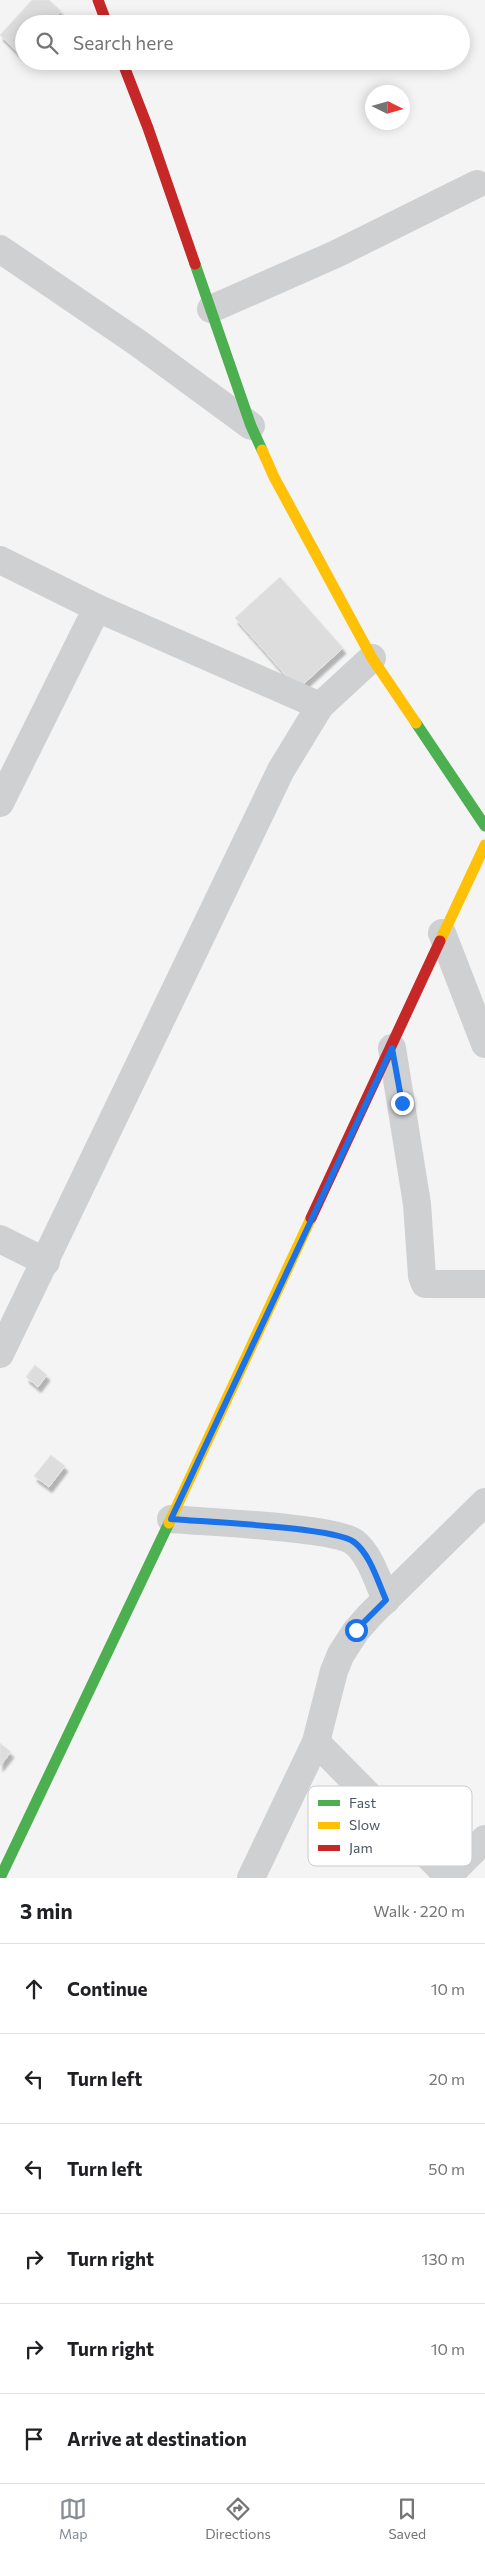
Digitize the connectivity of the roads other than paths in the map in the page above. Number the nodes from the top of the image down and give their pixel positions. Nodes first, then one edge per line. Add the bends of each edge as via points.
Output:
1 (98, 0) edge
2 (104, 15) edge
3 (125, 70) edge
4 (477, 184) dead end
5 (0, 249) edge
6 (211, 309) junction
7 (251, 426) junction
8 (0, 560) edge
9 (97, 608) junction
10 (372, 658) junction
11 (320, 706) junction
12 (458, 787) junction
13 (485, 797) edge
14 (0, 803) edge
15 (485, 826) edge
16 (485, 844) edge
17 (442, 933) junction
18 (485, 1044) edge
19 (392, 1048) junction
20 (0, 1239) edge
21 (46, 1262) junction
22 (485, 1284) edge
23 (0, 1354) edge
24 (485, 1502) edge
25 (171, 1519) junction
26 (386, 1600) junction
27 (316, 1742) junction
28 (359, 1786) edge
29 (485, 1839) edge
30 (472, 1853) edge
31 (438, 1866) edge
32 (459, 1866) edge
33 (449, 1877) edge
34 (0, 1878) edge
35 (251, 1878) edge

1 - 2 street
3 - 6 street
4 - 6 street via 336,254
5 - 7 street via 138,343
6 - 7 street
7 - 10 street via 274,477
8 - 9 street
9 - 11 street
9 - 14 street
10 - 11 street
10 - 12 street
11 - 21 street via 281,770
12 - 13 street
12 - 15 street
16 - 17 street
17 - 18 street
17 - 19 street
19 - 22 street via 417,1204 425,1284
19 - 25 street
20 - 21 street
21 - 23 street
24 - 26 street
25 - 26 street via 317,1532 348,1539 368,1560
25 - 34 street
26 - 27 street via 356,1630 341,1654
27 - 28 street
27 - 35 street
29 - 30 street
31 - 33 street
32 - 33 street

